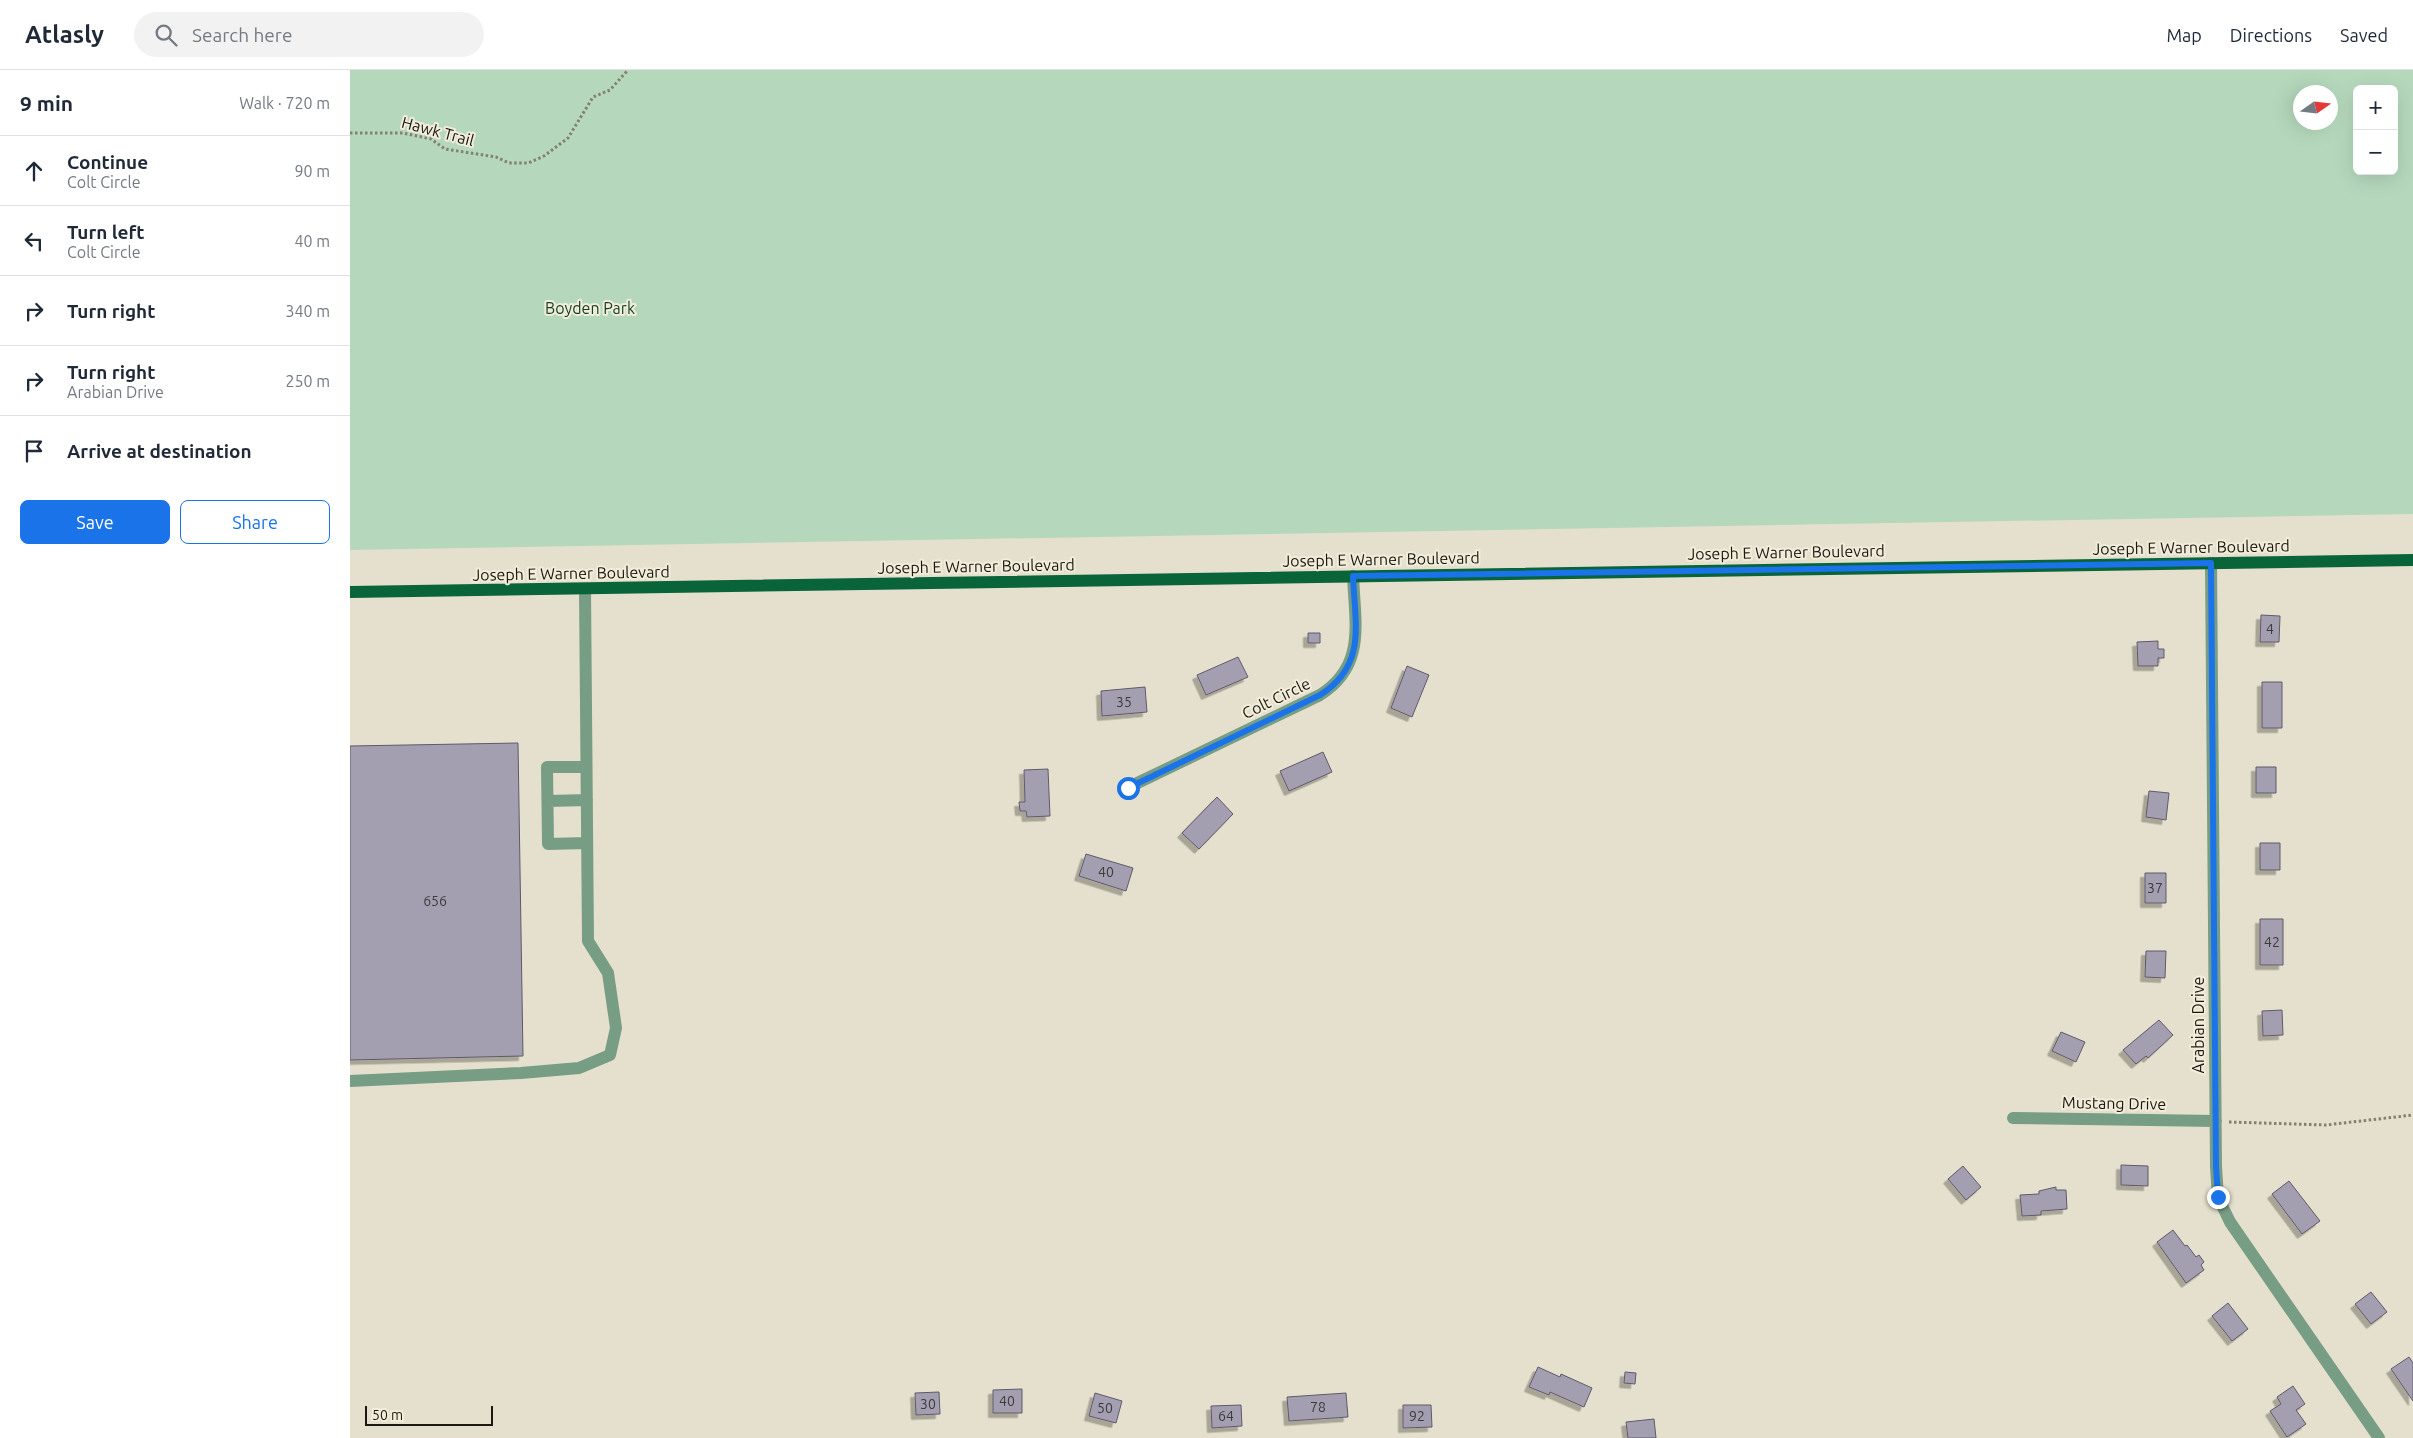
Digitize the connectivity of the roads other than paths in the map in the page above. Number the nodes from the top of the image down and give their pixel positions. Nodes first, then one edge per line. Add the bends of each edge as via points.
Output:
1 (2413, 560) edge
2 (2211, 563) junction
3 (1353, 576) junction
4 (585, 589) junction
5 (350, 592) edge
6 (586, 768) junction
7 (1128, 788) dead end
8 (587, 800) junction
9 (548, 801) junction
10 (587, 843) junction
11 (350, 1081) edge
12 (2013, 1118) dead end
13 (2216, 1121) junction
14 (2379, 1438) edge

1 - 2 main road, Joseph E Warner Boulevard
2 - 3 main road, Joseph E Warner Boulevard
2 - 13 street, Arabian Drive
3 - 4 main road, Joseph E Warner Boulevard
3 - 7 street, Colt Circle via 1355,640 1349,666 1342,678 1320,695
4 - 5 main road, Joseph E Warner Boulevard
4 - 6 street
6 - 8 street
6 - 9 street via 547,767
8 - 9 street
8 - 10 street
9 - 10 street via 548,844
10 - 11 street via 588,941 608,973 616,1028 610,1055 579,1068
12 - 13 street, Mustang Drive
13 - 14 street, Arabian Drive via 2218,1197 2230,1222

